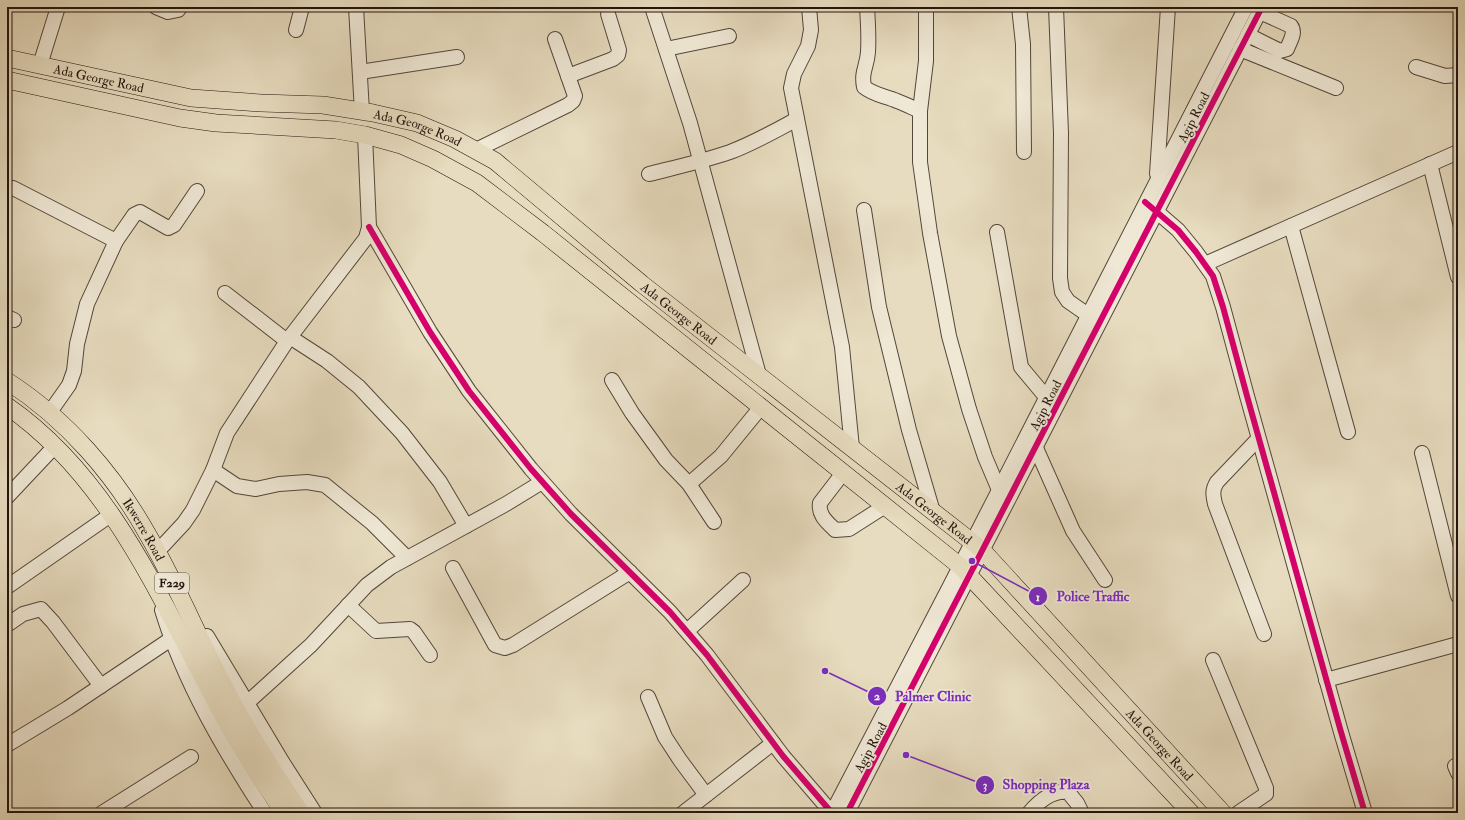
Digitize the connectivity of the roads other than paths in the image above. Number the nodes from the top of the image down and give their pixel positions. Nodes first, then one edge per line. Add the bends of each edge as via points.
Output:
1 (58, 7) edge
2 (156, 7) edge
3 (180, 7) edge
4 (302, 7) edge
5 (356, 7) edge
6 (652, 7) edge
7 (809, 7) edge
8 (867, 7) edge
9 (926, 7) edge
10 (1019, 7) edge
11 (1056, 7) edge
12 (1168, 7) edge
13 (1246, 7) edge
14 (1261, 9) edge
15 (608, 14) dead end
16 (296, 30) dead end
17 (1248, 35) junction
18 (729, 36) dead end
19 (555, 39) dead end
20 (666, 49) junction
21 (1240, 49) junction
22 (457, 56) dead end
23 (7, 58) edge
24 (40, 65) junction
25 (1416, 68) dead end
26 (360, 72) junction
27 (1458, 75) edge
28 (568, 76) junction
29 (7, 80) edge
30 (1336, 88) dead end
31 (920, 111) junction
32 (362, 112) junction
33 (797, 119) junction
34 (365, 135) junction
35 (476, 150) junction
36 (1024, 152) dead end
37 (1458, 152) edge
38 (700, 162) junction
39 (1430, 164) junction
40 (649, 174) dead end
41 (1156, 181) junction
42 (7, 190) edge
43 (197, 191) dead end
44 (1151, 206) junction
45 (864, 210) dead end
46 (1291, 226) junction
47 (369, 227) junction
48 (997, 232) dead end
49 (116, 241) junction
50 (1205, 264) junction
51 (1458, 277) edge
52 (225, 294) dead end
53 (1088, 315) junction
54 (289, 339) junction
55 (759, 375) junction
56 (612, 380) dead end
57 (7, 381) edge
58 (1046, 397) junction
59 (7, 406) edge
60 (761, 408) junction
61 (50, 412) junction
62 (1348, 432) dead end
63 (1258, 439) junction
64 (55, 446) junction
65 (852, 448) junction
66 (1036, 448) junction
67 (1422, 453) dead end
68 (213, 470) junction
69 (844, 473) junction
70 (542, 482) junction
71 (689, 484) junction
72 (999, 490) junction
73 (7, 497) edge
74 (885, 506) junction
75 (934, 512) junction
76 (112, 514) junction
77 (714, 522) dead end
78 (466, 526) junction
79 (978, 546) junction
80 (157, 552) junction
81 (406, 558) junction
82 (452, 568) dead end
83 (630, 572) junction
84 (965, 572) junction
85 (743, 580) dead end
86 (1105, 580) dead end
87 (7, 587) edge
88 (156, 589) junction
89 (1458, 596) edge
90 (348, 605) junction
91 (186, 611) junction
92 (7, 625) edge
93 (687, 631) junction
94 (1264, 634) dead end
95 (172, 639) junction
96 (1458, 644) edge
97 (430, 654) dead end
98 (1213, 660) dead end
99 (1326, 680) junction
100 (101, 686) junction
101 (648, 697) dead end
102 (247, 703) junction
103 (773, 743) junction
104 (7, 745) edge
105 (191, 757) dead end
106 (706, 796) junction
107 (102, 813) edge
108 (265, 813) edge
109 (284, 813) edge
110 (302, 813) edge
111 (315, 813) edge
112 (683, 813) edge
113 (832, 813) edge
114 (847, 813) edge
115 (1029, 813) edge
116 (1082, 813) edge
117 (1191, 813) edge
118 (1224, 813) edge
119 (1238, 813) edge
120 (1365, 813) edge

1 - 24 street
2 - 3 street via 168,12
4 - 16 street
5 - 26 street
6 - 20 street
7 - 33 street via 811,30 808,46 794,74 791,88
8 - 31 street via 869,28 868,54 862,76 864,87 882,97 896,100
9 - 31 street via 926,61
10 - 36 street via 1023,44
11 - 53 street via 1061,133 1060,278 1062,292 1068,301
12 - 41 street
13 - 41 street, Agip Road
14 - 17 street, Agip Road
14 - 17 street via 1294,30 1287,49 1280,51
15 - 28 street via 619,50 618,55
17 - 21 street, Agip Road
18 - 20 street
19 - 28 street
20 - 38 street
21 - 30 street
21 - 44 street, Agip Road
22 - 26 street
23 - 24 main road, Ada George Road
24 - 32 main road, Ada George Road via 191,98 324,105
25 - 27 street via 1445,76
26 - 32 street
28 - 35 street via 575,96 573,101
29 - 34 main road, Ada George Road via 180,118 216,123 336,130
31 - 72 street via 920,162 949,336 968,409
32 - 35 main road, Ada George Road via 417,123
33 - 38 street via 760,140
33 - 65 street via 842,347
34 - 47 street
34 - 60 main road, Ada George Road via 408,148 477,183
35 - 55 main road, Ada George Road via 495,161 642,284
37 - 39 street
38 - 40 street
38 - 55 street
39 - 46 street
39 - 51 street
41 - 44 street, Agip Road
42 - 49 street via 13,188
43 - 49 street via 174,225 168,228 140,212 134,215
44 - 50 street via 1178,230
44 - 53 street, Agip Road
44 - 66 street, Agip Road
45 - 75 street via 879,307 890,357
46 - 50 street
46 - 62 street
47 - 54 street via 366,238
47 - 70 street via 430,332 469,390
48 - 58 street via 1021,367
49 - 61 street via 87,304 69,385
50 - 63 street via 1223,307
52 - 54 street
53 - 58 street, Agip Road
54 - 68 street via 227,433
54 - 78 street via 327,361 358,387 402,434 440,482
55 - 65 main road, Ada George Road
56 - 71 street via 666,460
57 - 61 main road, Ikwerre Road / F229
58 - 72 street, Agip Road
59 - 64 main road, Ikwerre Road / F229
60 - 69 main road, Ada George Road
60 - 71 street via 721,456
61 - 80 main road, Ikwerre Road / F229 via 85,447 108,475
63 - 94 street via 1217,482 1212,494
63 - 99 street
64 - 73 street
64 - 76 main road, Ikwerre Road / F229
65 - 75 main road, Ada George Road
66 - 79 street, Agip Road
66 - 86 street via 1073,531
67 - 89 street
68 - 80 street via 193,510
68 - 81 street via 237,486 256,489 307,482 325,485 372,524
69 - 74 main road, Ada George Road
69 - 74 street via 820,503 820,514 835,530 849,529
70 - 78 street
70 - 83 street
71 - 77 street
72 - 79 street, Agip Road
74 - 84 main road, Ada George Road
75 - 79 main road, Ada George Road
76 - 87 street
76 - 88 main road, Ikwerre Road / F229
78 - 81 street
79 - 84 street, Agip Road
79 - 118 main road, Ada George Road
80 - 91 main road, Ikwerre Road / F229
81 - 90 street via 367,585
82 - 83 street via 495,645 505,648
83 - 93 street
84 - 113 street, Agip Road
84 - 114 street, Agip Road
84 - 117 main road, Ada George Road
85 - 93 street
88 - 95 street
88 - 109 main road, Ikwerre Road / F229 via 235,737
90 - 97 street via 376,631 410,629
90 - 102 street via 311,644
91 - 102 street via 202,629
91 - 110 main road, Ikwerre Road / F229 via 242,721
92 - 100 street via 23,614 41,609
93 - 103 street
95 - 100 street
95 - 108 street via 187,676 211,722
96 - 99 street
98 - 119 street via 1266,788 1266,794
99 - 120 street
100 - 104 street
101 - 106 street via 665,737
102 - 111 street
103 - 106 street
103 - 113 street
105 - 107 street
106 - 112 street
115 - 116 street via 1048,795 1060,791 1068,792

